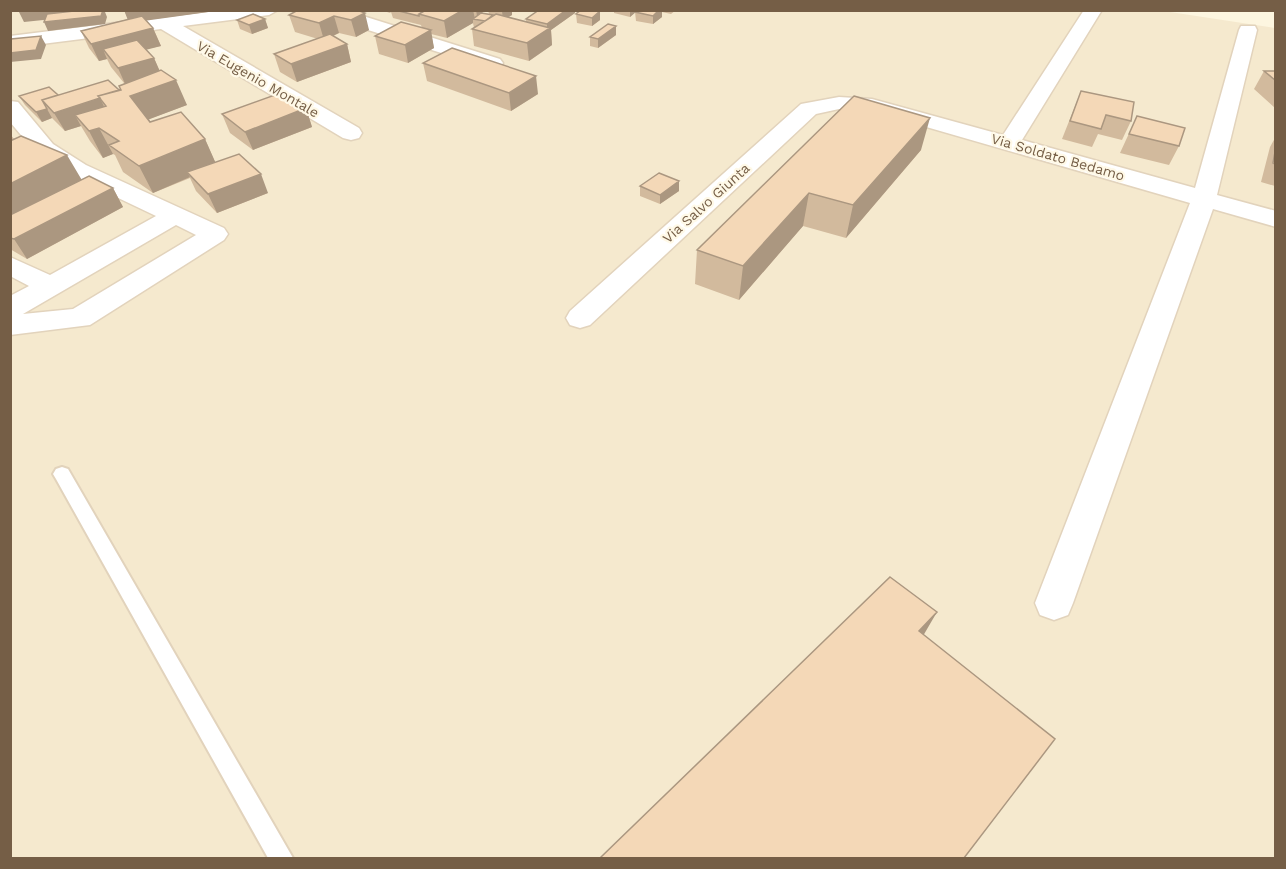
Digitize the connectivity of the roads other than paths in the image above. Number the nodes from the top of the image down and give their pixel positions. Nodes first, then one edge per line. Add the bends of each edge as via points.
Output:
1 (269, 10) edge
2 (323, 10) edge
3 (1093, 10) edge
4 (166, 24) junction
5 (1248, 30) dead end
6 (10, 42) edge
7 (514, 69) edge
8 (839, 103) joint
9 (10, 107) edge
10 (351, 133) dead end
11 (1009, 143) junction
12 (1204, 199) junction
13 (174, 216) junction
14 (1275, 219) edge
15 (10, 265) edge
16 (51, 287) junction
17 (10, 309) edge
18 (580, 318) dead end
19 (10, 325) edge
20 (62, 474) dead end
21 (1054, 603) dead end
22 (281, 858) edge

1 - 4 street
2 - 7 street
3 - 11 street
4 - 6 street
4 - 10 street, Via Eugenio Montale
5 - 12 street
8 - 11 street, Via Soldato Bedamo via 872,105
8 - 18 street, Via Salvo Giunta via 809,109
9 - 13 street via 36,153 78,170 94,189
11 - 12 street, Via Soldato Bedamo
12 - 14 street, Via Soldato Bedamo
12 - 21 street
13 - 16 street
13 - 19 street via 215,234 80,318
15 - 16 street
16 - 17 street
20 - 22 lane

